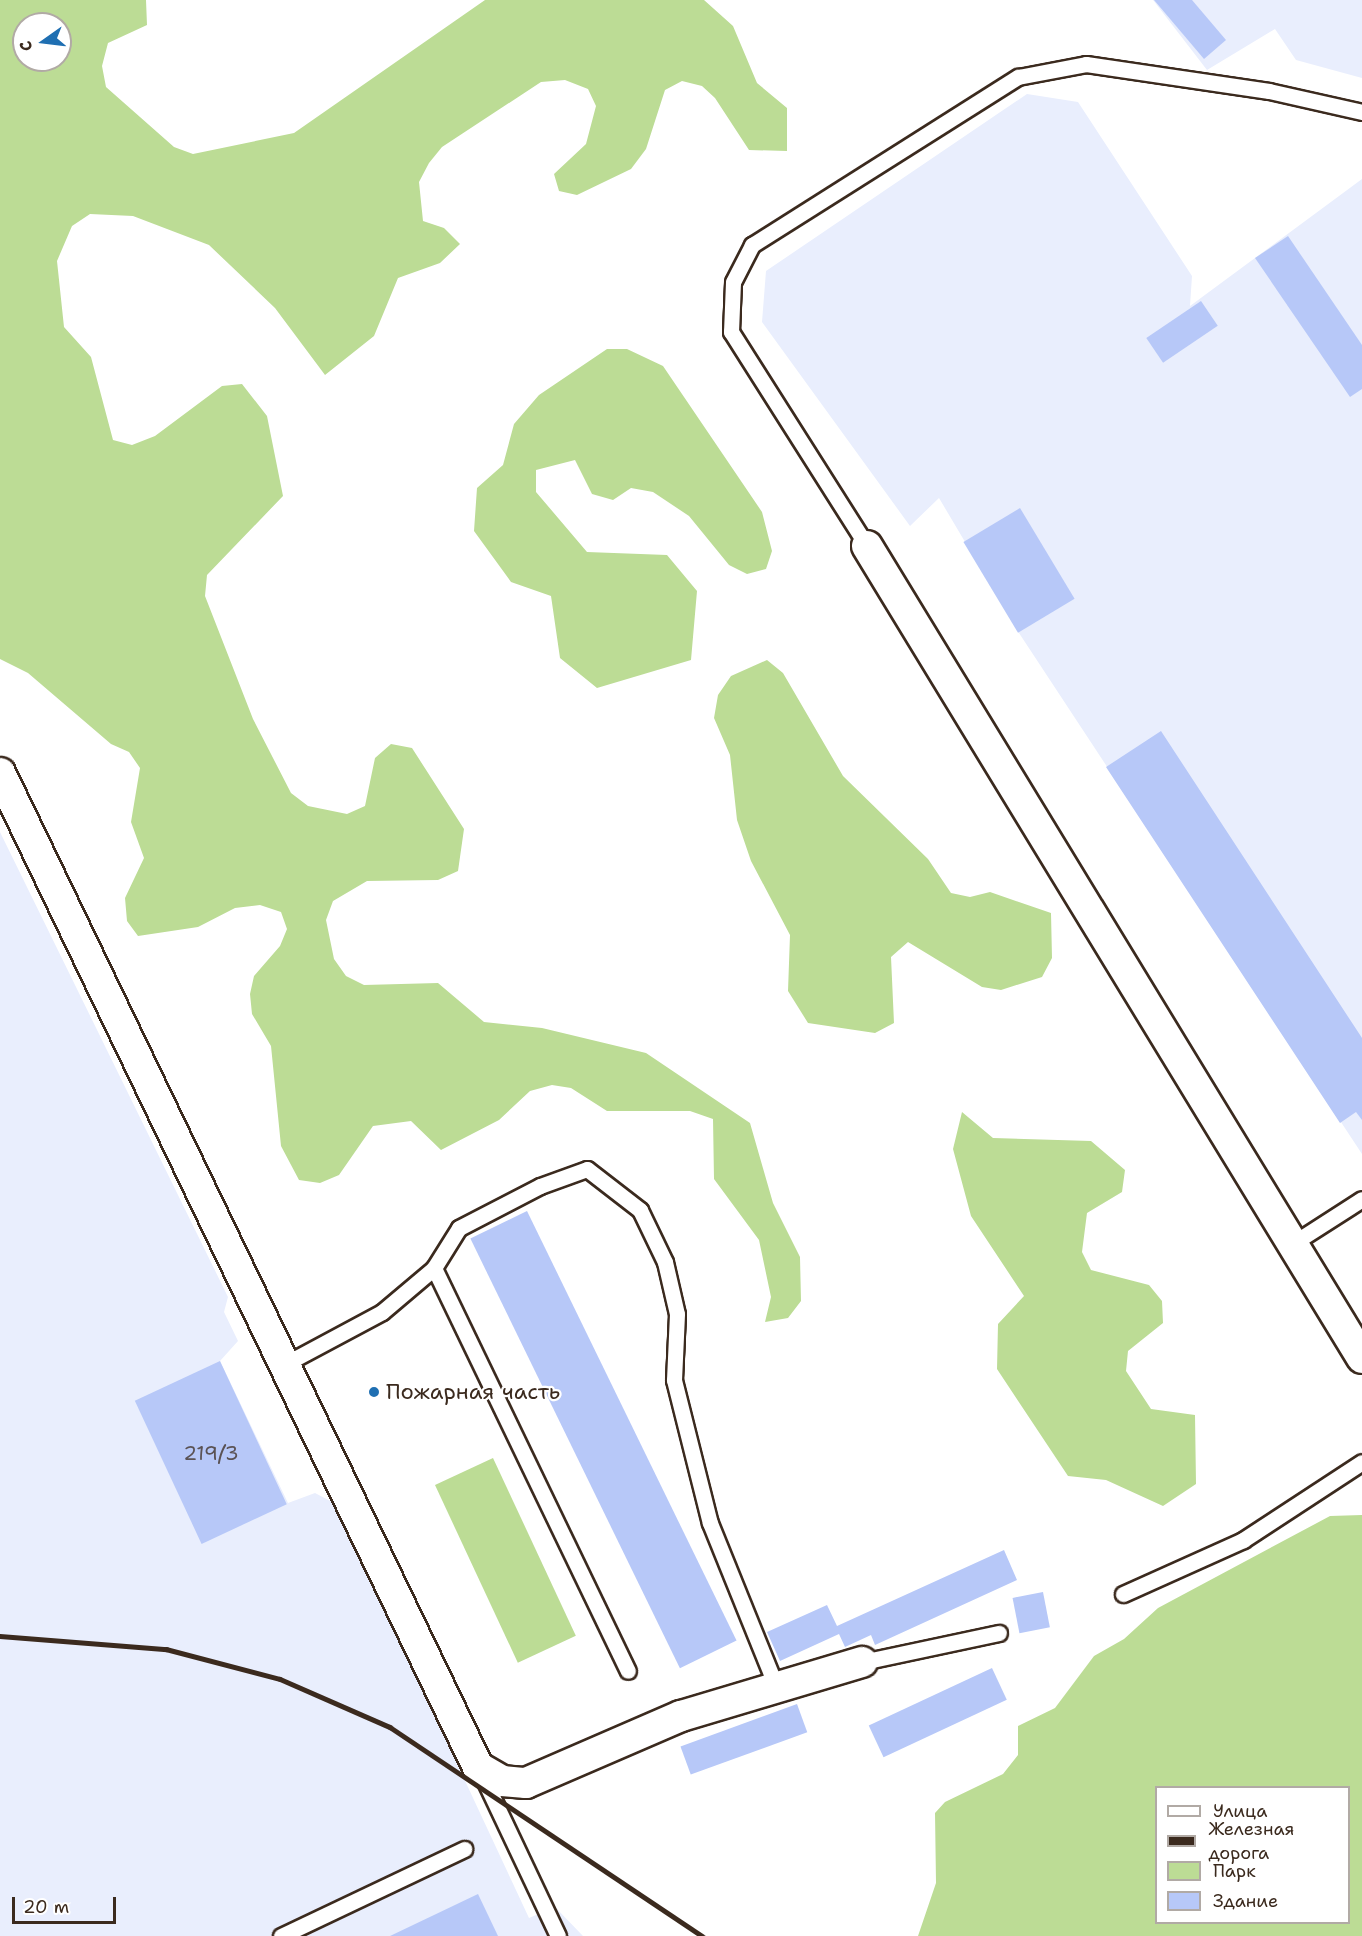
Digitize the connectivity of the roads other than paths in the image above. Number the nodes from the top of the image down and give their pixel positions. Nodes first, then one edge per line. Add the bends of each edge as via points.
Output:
1 (1362, 111) edge
2 (867, 546) joint
3 (0, 773) edge
4 (1362, 1199) edge
5 (1292, 1244) junction
6 (434, 1268) junction
7 (1362, 1358) edge
8 (285, 1364) junction
9 (1362, 1462) edge
10 (1123, 1594) dead end
11 (999, 1633) dead end
12 (862, 1662) joint
13 (628, 1671) dead end
14 (775, 1684) junction
15 (478, 1767) junction
16 (464, 1849) dead end
17 (281, 1936) edge
18 (558, 1936) edge

1 - 2 lane via 1269,91 1086,64 1018,77 752,245 733,282 731,332
2 - 5 street
3 - 8 street
4 - 5 lane
5 - 7 street
6 - 8 lane via 382,1312
6 - 13 lane
6 - 14 lane via 459,1228 540,1185 587,1169 640,1210 665,1262 672,1293 674,1380 710,1523
8 - 15 street
9 - 10 lane via 1243,1540
11 - 12 lane
12 - 14 street
14 - 15 street via 681,1716 526,1783 502,1781
15 - 18 lane
16 - 17 lane

